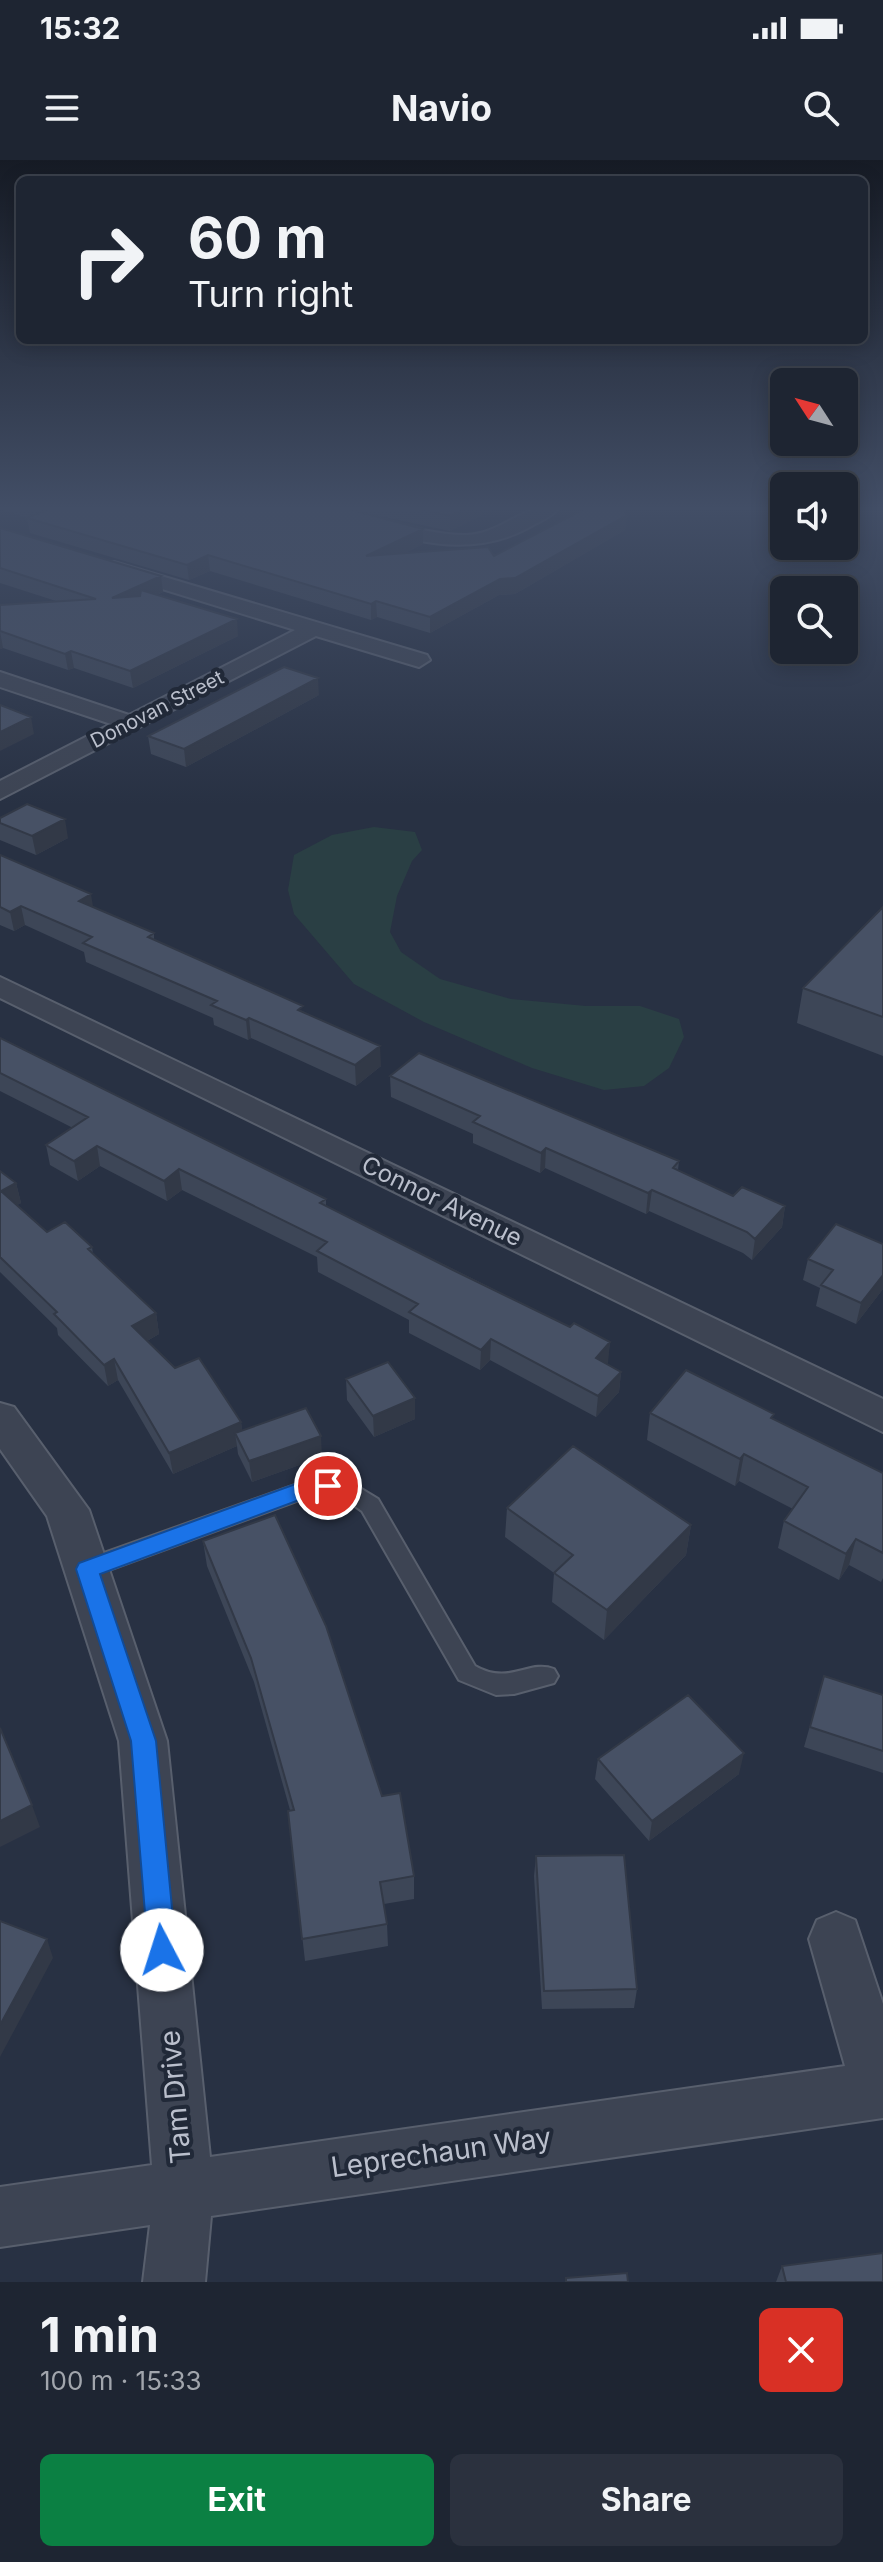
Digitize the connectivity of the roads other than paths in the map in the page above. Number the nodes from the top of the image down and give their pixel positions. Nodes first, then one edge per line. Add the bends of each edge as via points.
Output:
1 (246, 607) edge
2 (315, 628) junction
3 (419, 660) dead end
4 (0, 679) edge
5 (131, 723) junction
6 (0, 791) edge
7 (0, 986) edge
8 (883, 1417) edge
9 (0, 1418) edge
10 (87, 1569) junction
11 (546, 1676) dead end
12 (836, 1939) dead end
13 (882, 2090) edge
14 (184, 2189) junction
15 (0, 2217) edge
16 (174, 2282) edge

1 - 2 street
2 - 3 street
2 - 5 street, Donovan Street
4 - 5 street
5 - 6 street, Donovan Street
7 - 8 street, Connor Avenue
9 - 10 street, Tam Drive via 67,1510
10 - 11 lane via 309,1488 345,1487 370,1505 467,1673 486,1685
10 - 14 street, Tam Drive via 143,1741
12 - 13 street
13 - 14 street, Leprechaun Way
14 - 15 street, Leprechaun Way
14 - 16 street, Tam Drive

